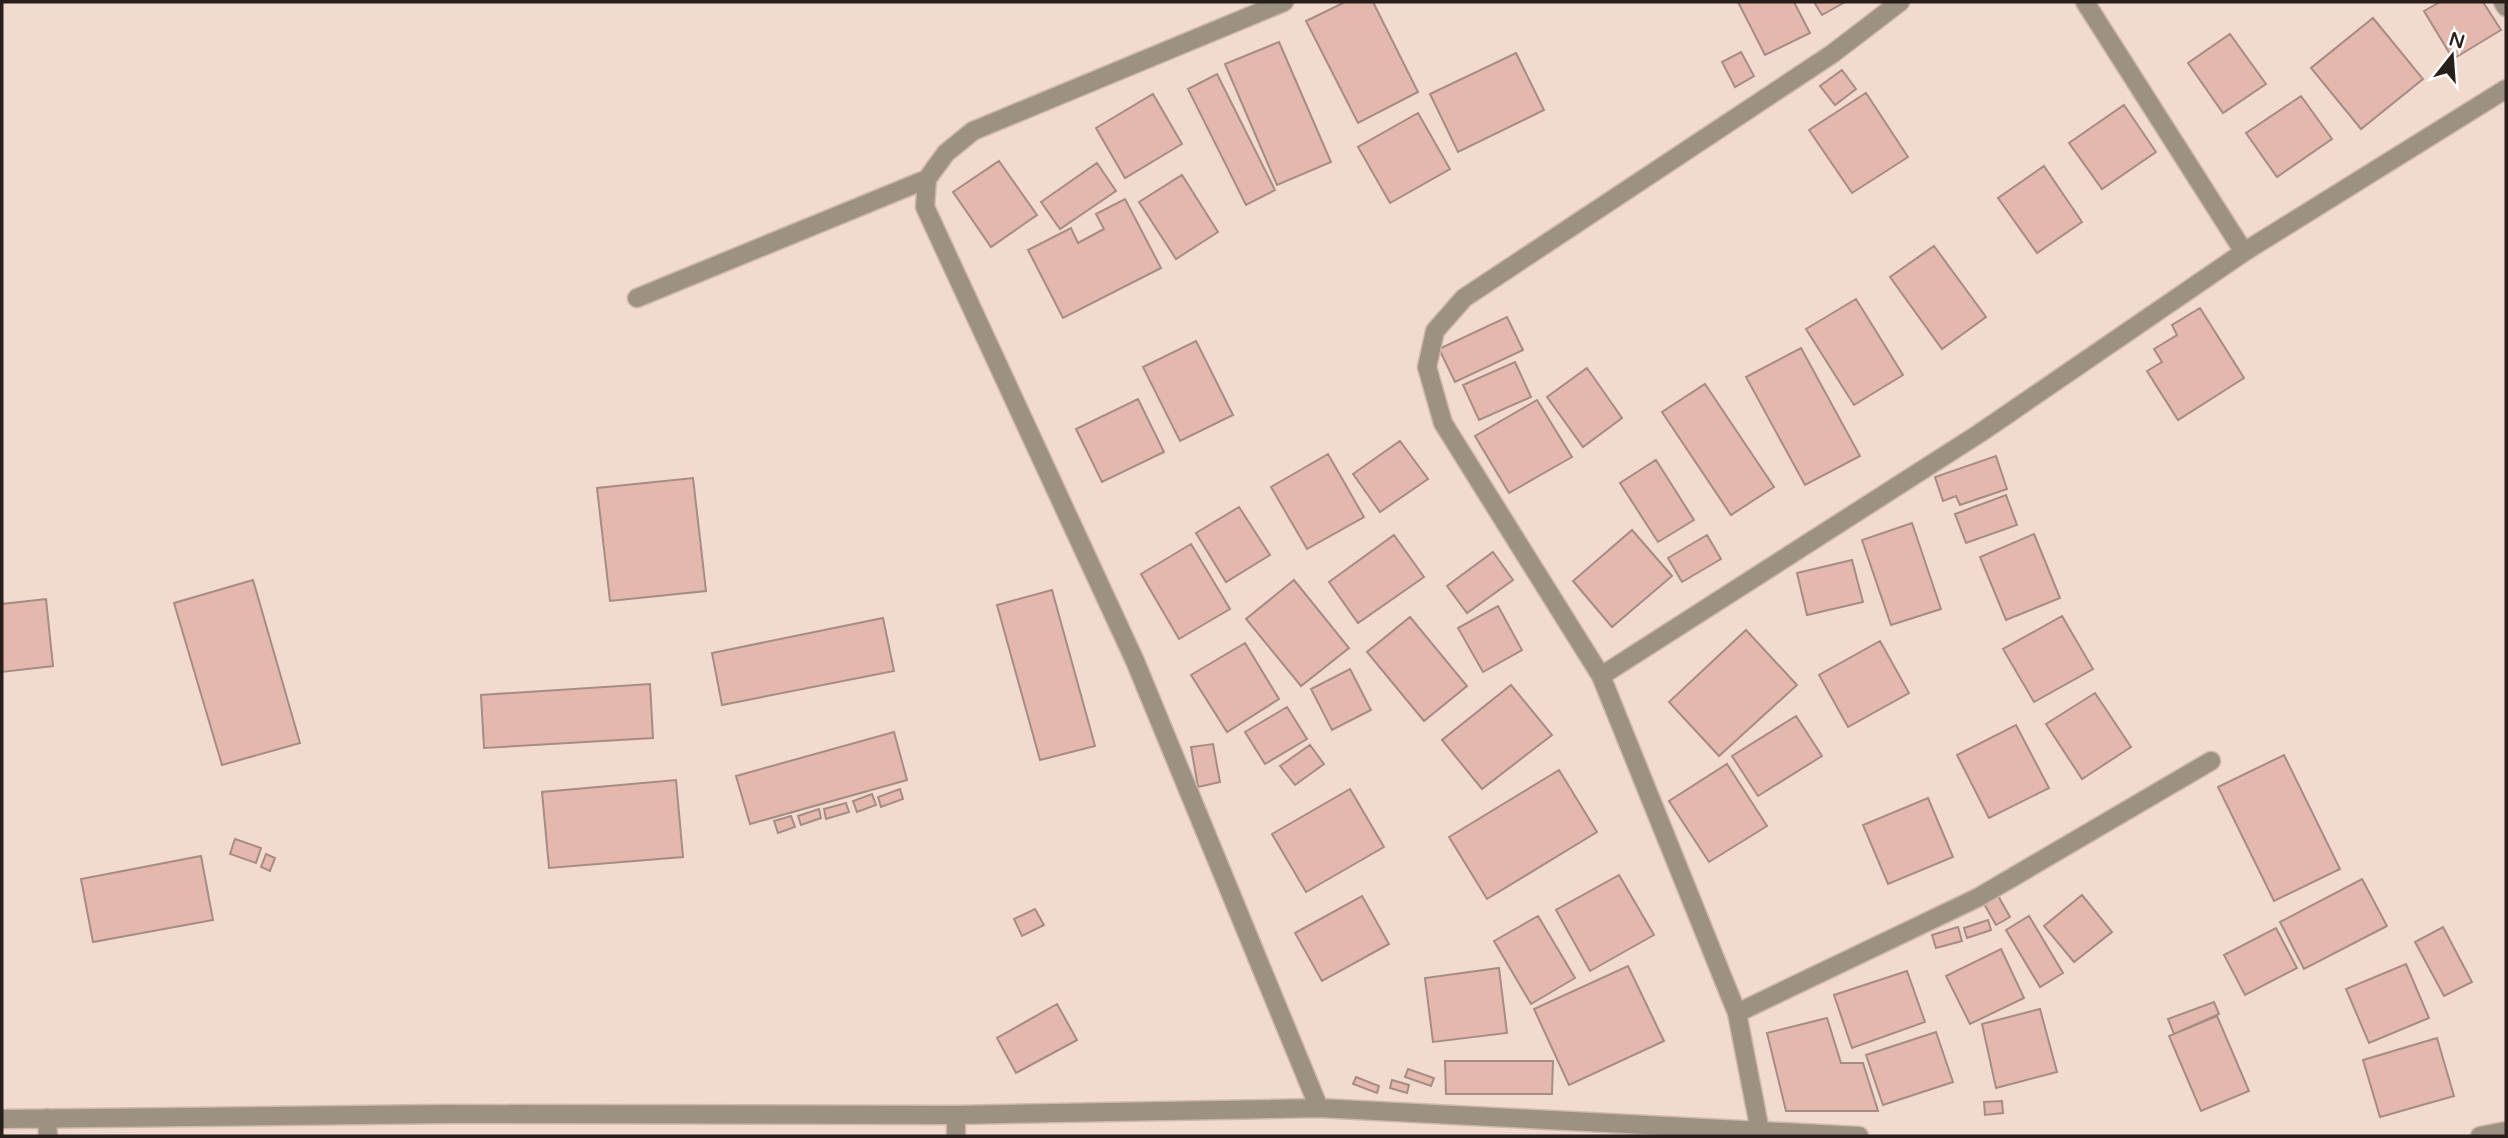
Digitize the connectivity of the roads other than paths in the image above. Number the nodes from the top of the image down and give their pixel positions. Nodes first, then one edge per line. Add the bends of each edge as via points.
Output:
1 (1284, 2) edge
2 (1900, 2) edge
3 (2085, 2) edge
4 (2503, 2) edge
5 (2506, 7) edge
6 (2506, 89) edge
7 (928, 179) junction
8 (2244, 252) junction
9 (636, 298) dead end
10 (1601, 676) junction
11 (2211, 761) dead end
12 (1737, 1013) junction
13 (1320, 1108) junction
14 (956, 1115) junction
15 (2, 1119) edge
16 (48, 1127) edge
17 (1760, 1131) junction
18 (2506, 1131) edge
19 (956, 1136) edge
20 (1858, 1136) edge
21 (2480, 1136) edge

1 - 7 street via 973,131 946,153
2 - 10 street via 1832,54 1464,298 1436,331 1427,367 1443,423
3 - 8 street
4 - 5 street
6 - 8 street
7 - 9 street
7 - 13 street via 925,207 1135,661
8 - 10 street via 1980,433
10 - 12 street
11 - 12 street via 1979,897
12 - 17 street
13 - 14 street
13 - 17 street
14 - 16 street via 446,1114
14 - 19 street
15 - 16 street
17 - 20 street
18 - 21 street

